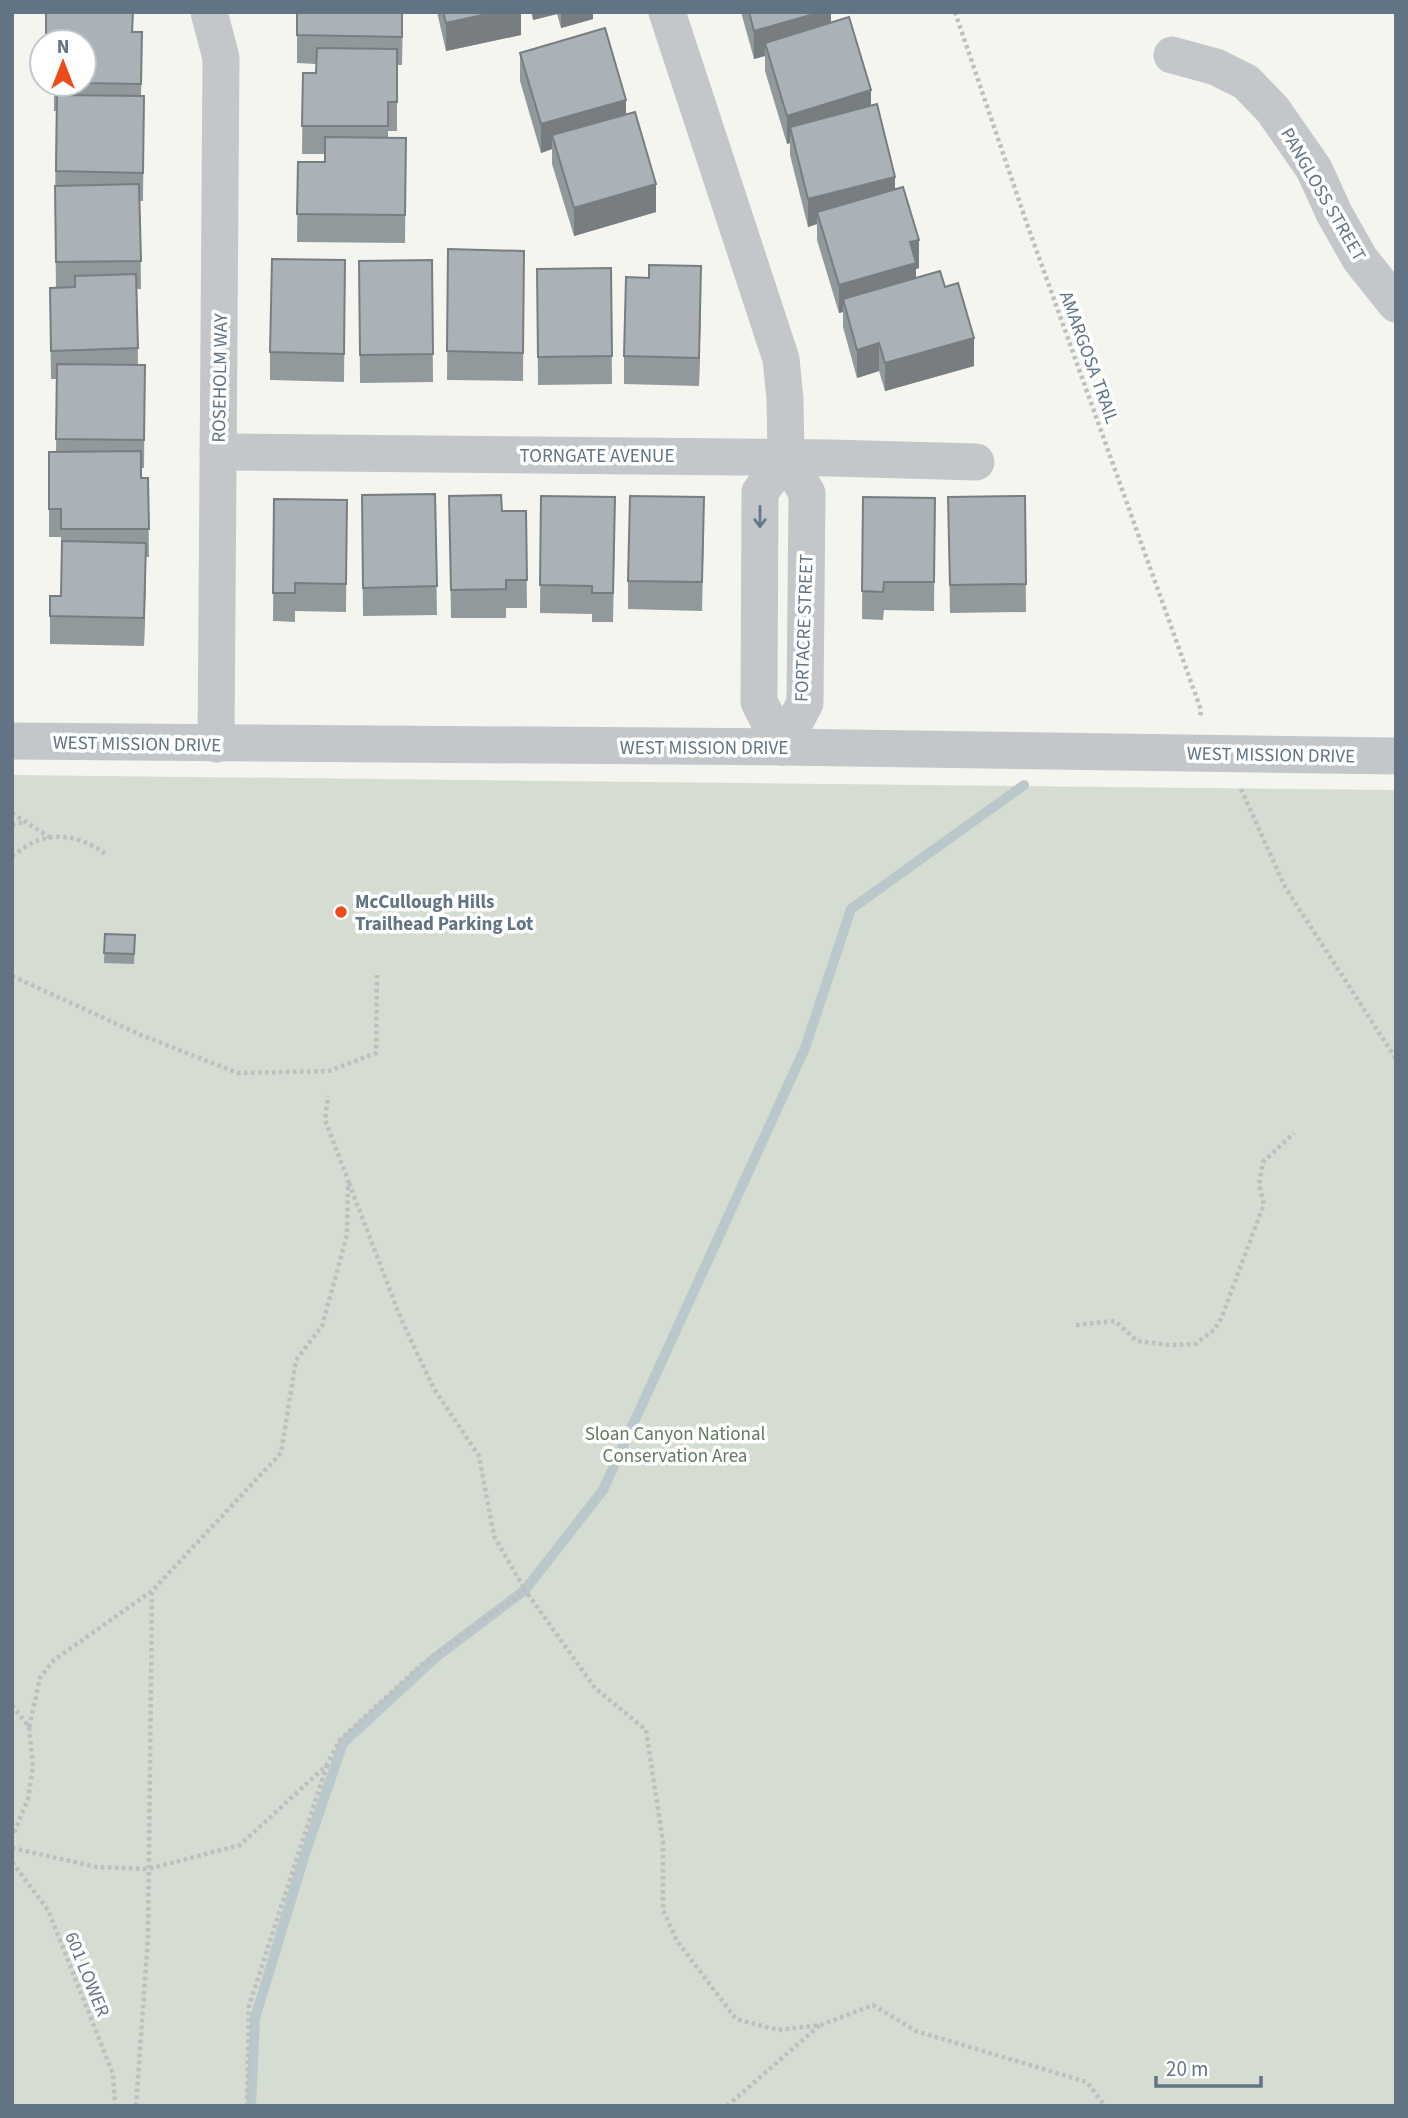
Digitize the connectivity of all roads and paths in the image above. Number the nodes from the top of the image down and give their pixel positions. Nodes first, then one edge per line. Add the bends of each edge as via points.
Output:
1 (209, 12) edge
2 (667, 12) edge
3 (955, 12) edge
4 (1172, 55) dead end
5 (1396, 304) edge
6 (218, 452) junction
7 (786, 457) junction
8 (976, 462) dead end
9 (1201, 710) dead end
10 (12, 741) edge
11 (216, 744) junction
12 (782, 747) junction
13 (1225, 754) junction
14 (1396, 756) edge
15 (12, 813) edge
16 (26, 821) junction
17 (12, 825) edge
18 (51, 838) junction
19 (107, 855) dead end
20 (12, 856) edge
21 (377, 975) dead end
22 (12, 976) edge
23 (1396, 1059) edge
24 (328, 1096) dead end
25 (1294, 1133) dead end
26 (348, 1180) junction
27 (1076, 1325) dead end
28 (525, 1590) junction
29 (152, 1591) junction
30 (12, 1705) edge
31 (29, 1727) junction
32 (327, 1765) junction
33 (12, 1837) edge
34 (12, 1848) edge
35 (12, 1862) edge
36 (148, 1869) junction
37 (821, 2025) junction
38 (115, 2106) edge
39 (136, 2106) edge
40 (247, 2106) edge
41 (727, 2106) edge
42 (1105, 2106) edge

1 - 6 street, ROSEHOLM WAY via 221,58
2 - 7 street, FORTACRE STREET via 781,359
3 - 9 path, AMARGOSA TRAIL
4 - 5 street, PANGLOSS STREET via 1216,67 1247,82 1273,110 1314,169 1360,259
6 - 7 street, TORNGATE AVENUE
6 - 11 street, ROSEHOLM WAY
7 - 8 street, TORNGATE AVENUE
7 - 12 street, FORTACRE STREET via 807,493 805,703
10 - 11 street, WEST MISSION DRIVE
11 - 12 street, WEST MISSION DRIVE
12 - 13 street, WEST MISSION DRIVE
13 - 14 street, WEST MISSION DRIVE
13 - 23 path via 1285,887
15 - 16 path
16 - 17 path
16 - 18 path
18 - 19 path via 68,836
18 - 20 path via 38,840
21 - 22 path via 376,1053 329,1071 238,1073
24 - 26 path via 325,1120
25 - 27 path via 1264,1162 1259,1184 1264,1204 1214,1330 1195,1344 1170,1345 1137,1341 1115,1321
26 - 28 path via 434,1389 479,1456 494,1536
26 - 29 path via 347,1235 322,1326 296,1360 281,1453
28 - 32 path via 422,1664 339,1741
28 - 37 path via 595,1688 646,1730 663,1842 663,1910 677,1941 736,2019 778,2030
29 - 31 path via 54,1660 40,1678
29 - 36 path
30 - 31 path
31 - 33 path via 33,1768 28,1799
32 - 36 path via 240,1845
32 - 40 path via 249,2006
34 - 36 path via 97,1867
35 - 38 path, 601 LOWER via 48,1910 113,2074
36 - 39 path
37 - 41 path
37 - 42 path via 873,2005 916,2031 1087,2082

